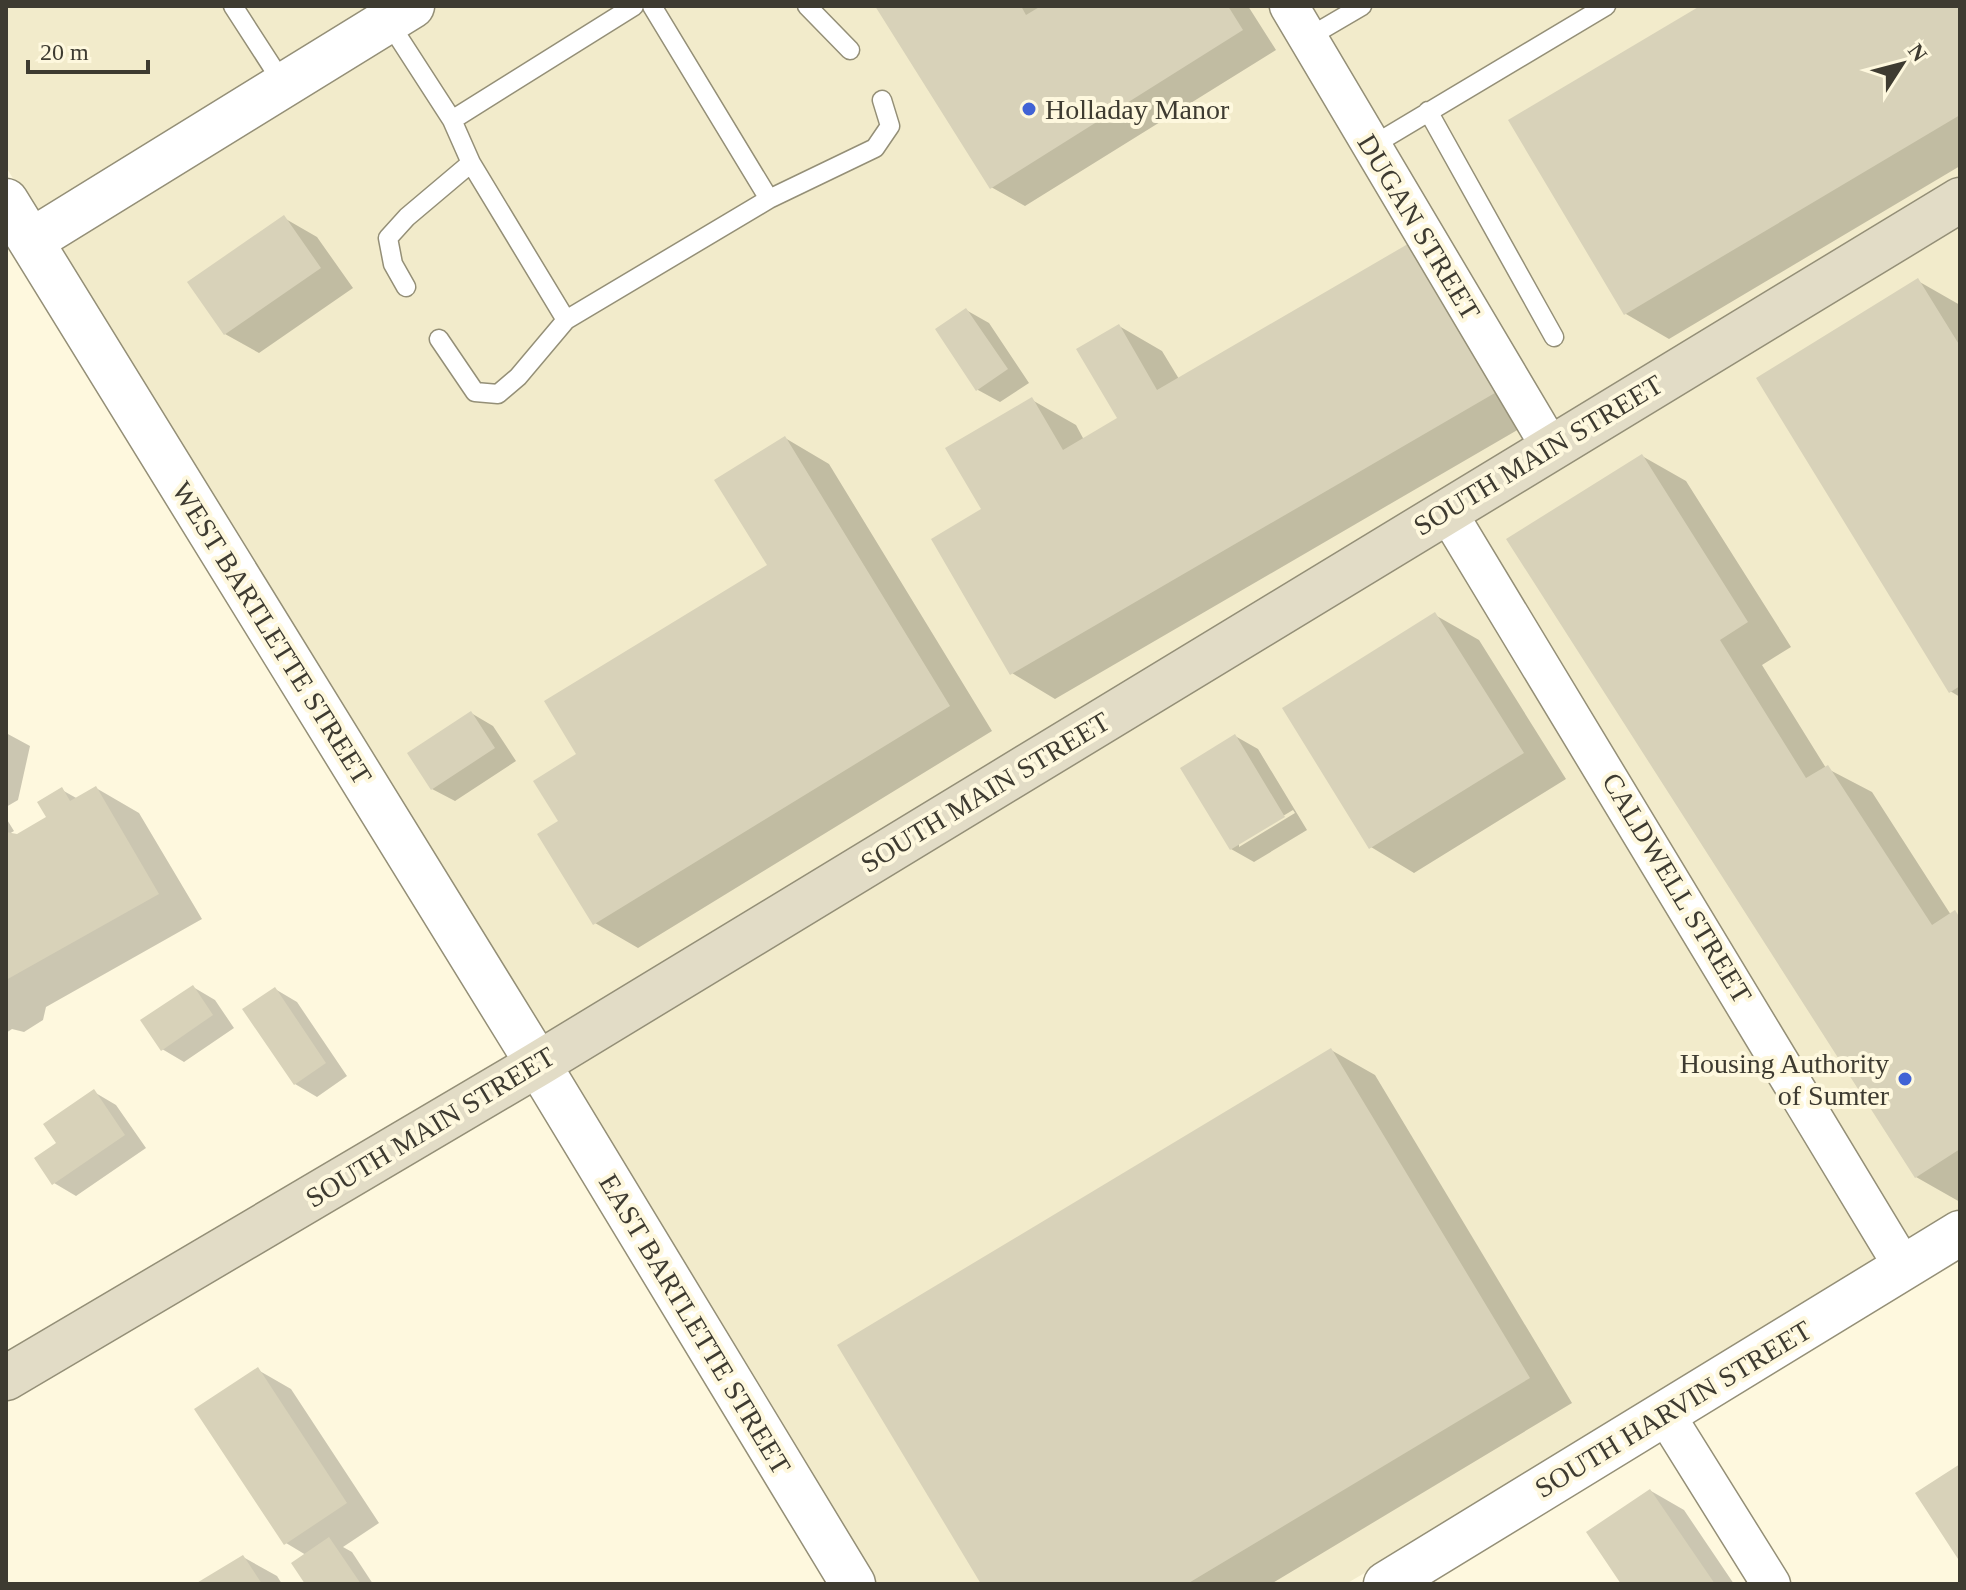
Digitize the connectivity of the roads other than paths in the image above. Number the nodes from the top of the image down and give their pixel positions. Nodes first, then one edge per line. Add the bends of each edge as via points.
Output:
1 (233, 6) edge
2 (634, 6) edge
3 (652, 6) edge
4 (807, 6) edge
5 (1362, 6) edge
6 (1606, 6) edge
7 (400, 14) edge
8 (1299, 21) edge
9 (850, 50) dead end
10 (284, 85) junction
11 (882, 100) dead end
12 (1428, 111) junction
13 (452, 120) junction
14 (1370, 147) junction
15 (471, 163) junction
16 (769, 199) junction
17 (1960, 200) edge
18 (6, 201) edge
19 (19, 249) edge
20 (406, 287) dead end
21 (566, 320) junction
22 (1554, 337) dead end
23 (439, 339) dead end
24 (1551, 448) junction
25 (1446, 510) junction
26 (538, 1064) junction
27 (1960, 1233) edge
28 (1904, 1268) junction
29 (6, 1378) edge
30 (1665, 1414) junction
31 (853, 1584) edge
32 (1386, 1584) edge
33 (1771, 1584) edge

1 - 10 lane
2 - 13 lane
3 - 16 lane
4 - 9 lane
5 - 8 lane
6 - 12 lane
7 - 10 street
7 - 13 lane
8 - 14 street, DUGAN STREET
10 - 19 street
11 - 16 lane via 890,126 875,148
12 - 14 lane
12 - 22 lane
13 - 15 lane
14 - 24 street, DUGAN STREET
15 - 20 lane via 388,238 393,264
15 - 21 lane
16 - 21 lane
17 - 24 main road, SOUTH MAIN STREET
18 - 19 street, WEST BARTLETTE STREET
19 - 26 street, WEST BARTLETTE STREET
21 - 23 lane via 498,394 475,392
24 - 25 main road, SOUTH MAIN STREET
25 - 26 main road, SOUTH MAIN STREET
25 - 28 street, CALDWELL STREET
26 - 29 main road, SOUTH MAIN STREET
26 - 31 street, EAST BARTLETTE STREET
27 - 28 street, SOUTH HARVIN STREET
28 - 30 street, SOUTH HARVIN STREET
30 - 32 street, SOUTH HARVIN STREET
30 - 33 street

